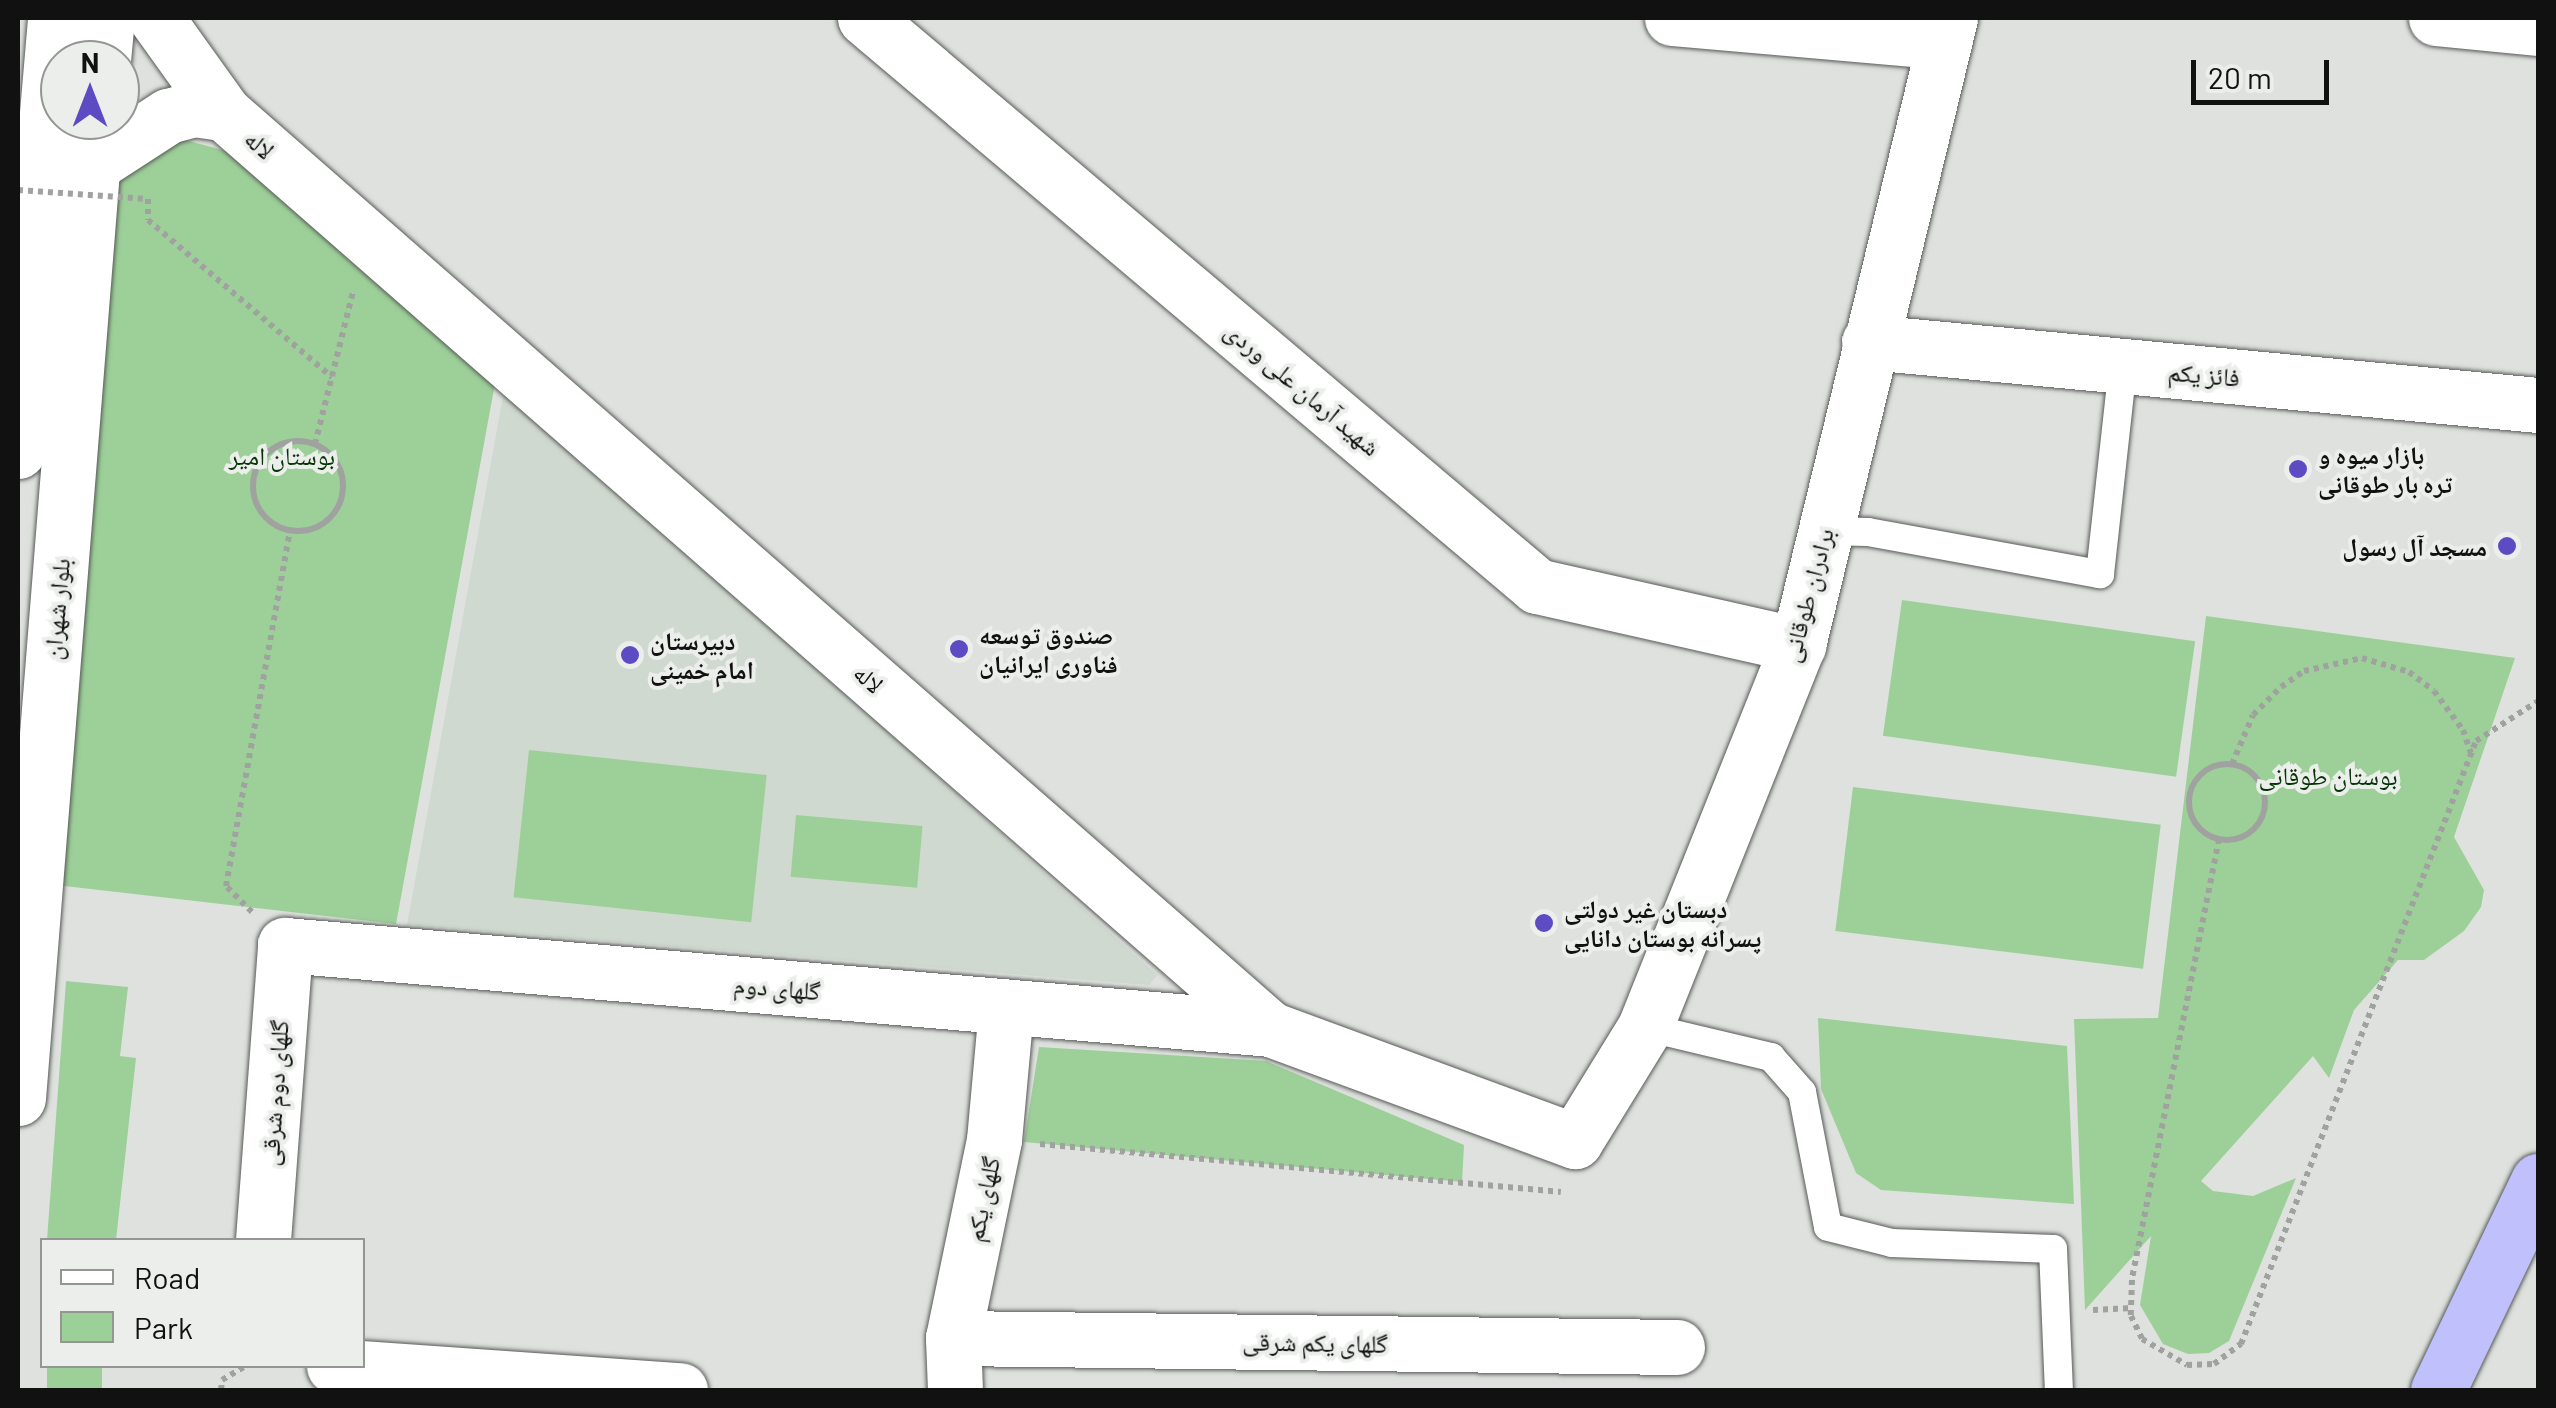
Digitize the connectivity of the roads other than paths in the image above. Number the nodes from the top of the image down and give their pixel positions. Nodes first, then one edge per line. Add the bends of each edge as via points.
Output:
1 (55, 18) edge
2 (156, 18) edge
3 (865, 18) edge
4 (1672, 18) edge
5 (2436, 18) edge
6 (2538, 28) edge
7 (1947, 30) edge
8 (224, 112) junction
9 (94, 143) edge
10 (1870, 342) junction
11 (2124, 366) junction
12 (2538, 405) edge
13 (18, 451) edge
14 (1824, 531) junction
15 (1798, 645) junction
16 (285, 945) joint
17 (1006, 1007) junction
18 (1645, 1028) junction
19 (1270, 1029) junction
20 (18, 1098) edge
21 (1576, 1141) joint
22 (2538, 1181) edge
23 (263, 1238) edge
24 (1677, 1347) dead end
25 (954, 1364) edge
26 (363, 1368) edge
27 (680, 1390) edge
28 (2059, 1390) edge
29 (2438, 1390) edge

1 - 13 street
2 - 8 street, لاله
3 - 15 street, شهید آرمان علی وردی via 1538,586
4 - 7 street
5 - 6 street
7 - 10 street, برادران طوقانی
8 - 9 street via 194,109
8 - 19 street, لاله
9 - 20 street, بلوار شهران
10 - 11 street, فائز یکم
10 - 14 street, برادران طوقانی
11 - 12 street, فائز یکم
11 - 14 lane via 2100,574 1868,532
14 - 15 street, برادران طوقانی
15 - 18 street, برادران طوقانی
16 - 17 street, گلهای دوم
16 - 23 street, گلهای دوم شرقی
17 - 19 street, گلهای دوم
17 - 25 street, گلهای یکم via 994,1140
18 - 21 street, برادران طوقانی
18 - 28 lane via 1772,1056 1802,1092 1828,1226 1892,1243 2053,1250
19 - 21 street, لاله
22 - 29 highway
24 - 25 street, گلهای یکم شرقی
26 - 27 street

